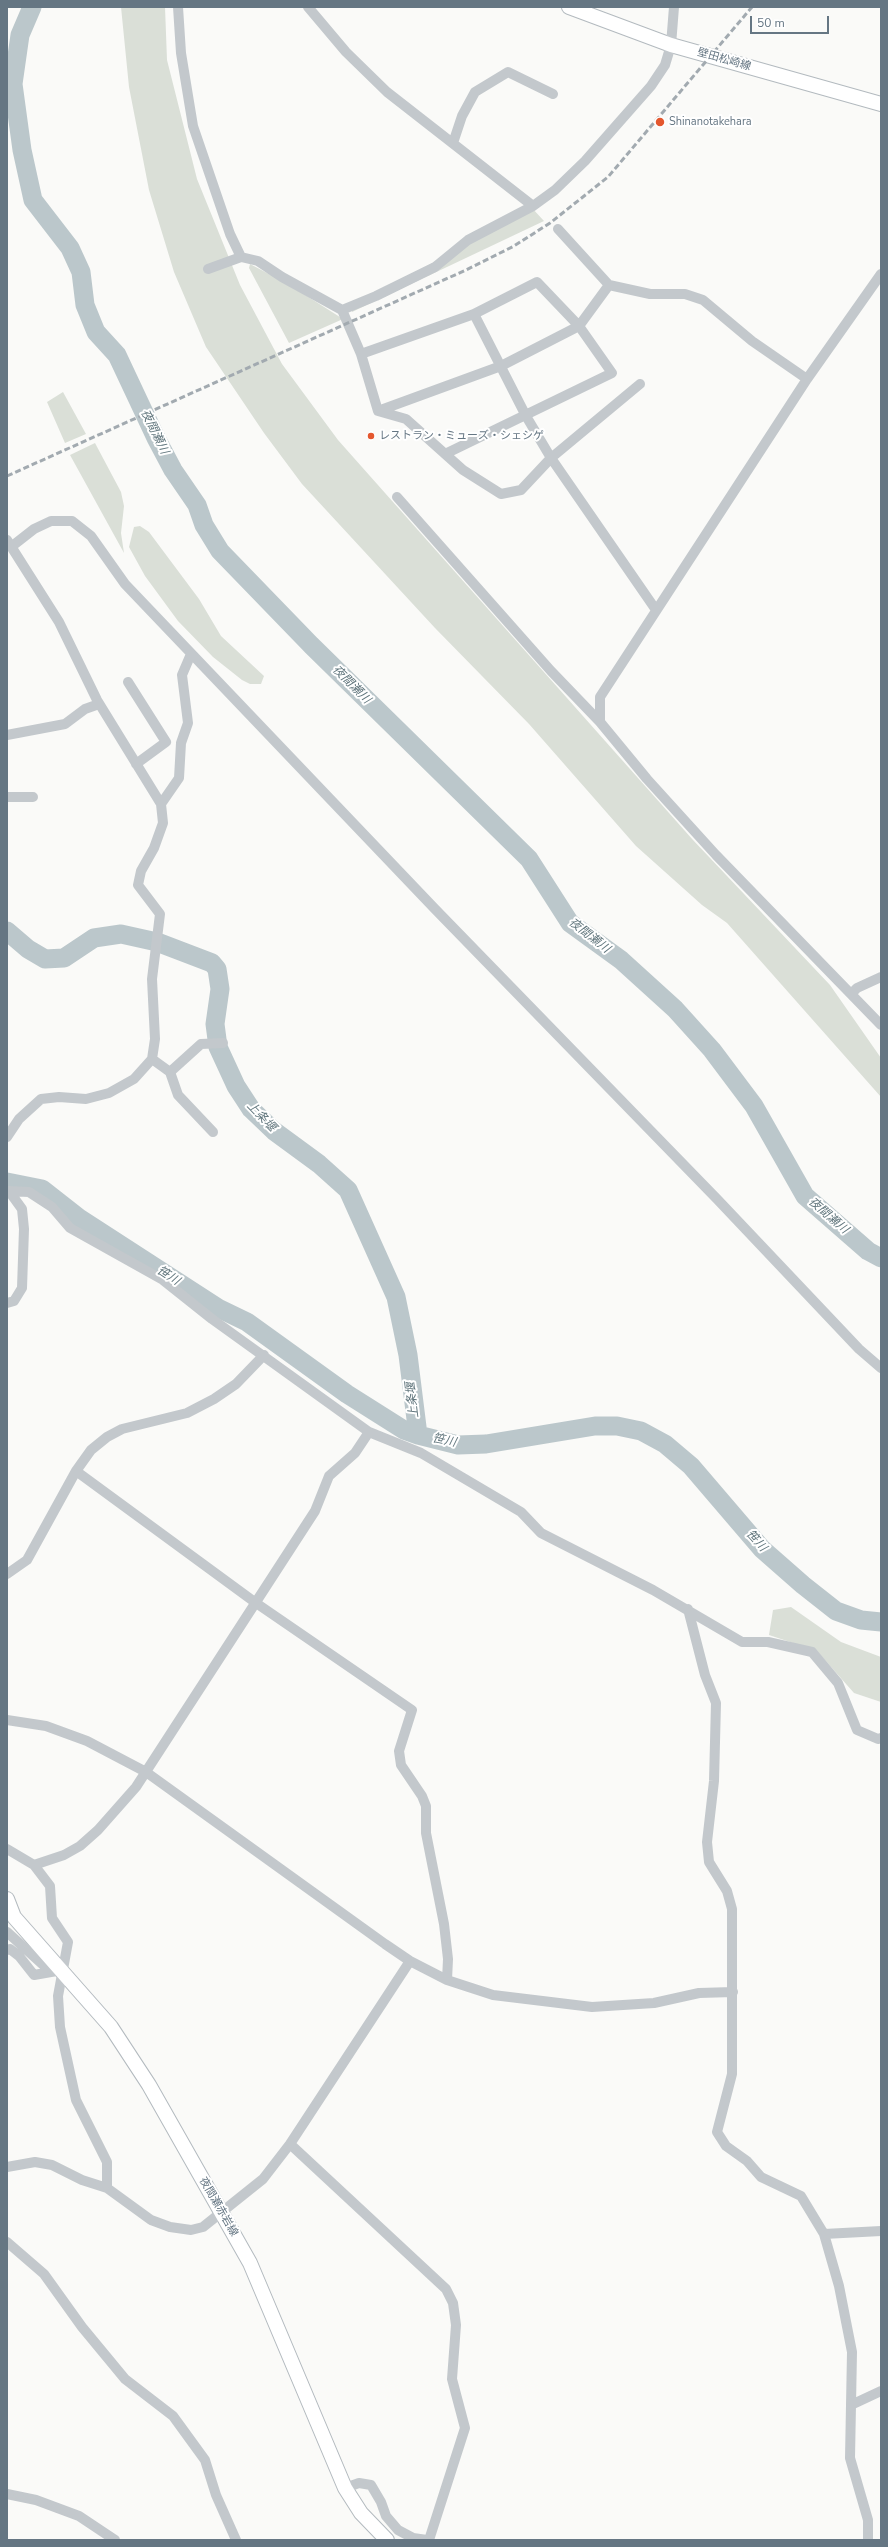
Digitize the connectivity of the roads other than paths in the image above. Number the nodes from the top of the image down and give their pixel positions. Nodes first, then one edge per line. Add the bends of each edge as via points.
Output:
1 (178, 7) edge
2 (308, 7) edge
3 (569, 7) edge
4 (674, 7) edge
5 (671, 45) junction
6 (553, 94) dead end
7 (881, 104) edge
8 (453, 143) junction
9 (533, 206) junction
10 (558, 228) dead end
11 (241, 257) junction
12 (208, 269) dead end
13 (881, 274) edge
14 (609, 285) junction
15 (342, 310) junction
16 (474, 314) junction
17 (579, 326) junction
18 (361, 354) junction
19 (501, 366) junction
20 (807, 379) junction
21 (640, 384) dead end
22 (378, 411) junction
23 (526, 416) junction
24 (445, 454) junction
25 (551, 458) junction
26 (397, 497) dead end
27 (9, 543) edge
28 (656, 610) junction
29 (191, 654) junction
30 (128, 682) dead end
31 (100, 704) junction
32 (600, 722) junction
33 (7, 735) edge
34 (136, 764) junction
35 (7, 797) edge
36 (33, 797) dead end
37 (161, 804) junction
38 (881, 977) edge
39 (851, 994) junction
40 (881, 1025) edge
41 (223, 1043) dead end
42 (152, 1059) junction
43 (170, 1072) junction
44 (213, 1132) dead end
45 (7, 1137) edge
46 (8, 1191) edge
47 (7, 1303) edge
48 (264, 1355) junction
49 (881, 1368) edge
50 (369, 1432) junction
51 (76, 1471) junction
52 (7, 1574) edge
53 (256, 1603) junction
54 (688, 1609) junction
55 (7, 1720) edge
56 (881, 1738) edge
57 (146, 1772) junction
58 (7, 1849) edge
59 (34, 1864) junction
60 (7, 1899) edge
61 (7, 1932) edge
62 (7, 1950) edge
63 (410, 1961) junction
64 (57, 1971) junction
65 (447, 1980) junction
66 (733, 1992) junction
67 (290, 2144) junction
68 (7, 2167) edge
69 (107, 2188) junction
70 (222, 2214) junction
71 (881, 2231) edge
72 (824, 2234) junction
73 (7, 2242) edge
74 (881, 2391) edge
75 (851, 2405) junction
76 (345, 2488) junction
77 (7, 2494) edge
78 (115, 2540) edge
79 (236, 2540) edge
80 (387, 2540) edge
81 (428, 2540) edge
82 (868, 2540) edge

1 - 11 street via 181,53 193,126 230,234
2 - 8 street via 346,52 387,92
3 - 5 main road, 壁田松崎線
4 - 5 street
5 - 7 main road, 壁田松崎線
5 - 9 street via 665,65 651,86 585,161 555,190
6 - 8 street via 508,72 475,92 462,116
8 - 9 street
9 - 15 street via 468,240 435,266
10 - 14 street
11 - 12 street
11 - 15 street via 258,261 282,278
13 - 20 street
14 - 17 street
14 - 20 street via 650,294 685,294 703,300 752,341
15 - 18 street
16 - 17 street via 537,282
16 - 18 street
16 - 19 street
17 - 19 street
17 - 23 street via 612,373
18 - 22 street
19 - 22 street
19 - 23 street
20 - 28 street
21 - 25 street
22 - 24 street via 406,419
23 - 24 street
23 - 25 street
24 - 25 street via 463,470 501,494 521,490
25 - 28 street
26 - 32 street via 550,671
27 - 29 street via 51,521 72,521 90,536 125,584
27 - 31 street via 59,622
28 - 32 street via 600,697
29 - 37 street via 182,675 188,723 181,743 179,778
29 - 49 street
30 - 34 street via 166,742
31 - 33 street via 85,709 65,724
31 - 34 street
32 - 39 street via 716,855
34 - 37 street
35 - 36 street
37 - 42 street via 163,823 154,848 141,871 138,885 160,914 152,979 156,1039
38 - 39 street via 857,988
39 - 40 street
41 - 43 street via 201,1044
42 - 43 street
42 - 45 street via 134,1079 109,1093 86,1099 42,1099 19,1119
43 - 44 street via 178,1095
46 - 47 street via 22,1209 24,1229 22,1288 14,1301
46 - 48 street via 29,1192 52,1207 70,1228 163,1280 212,1319
48 - 50 street
48 - 51 street via 236,1384 214,1399 187,1413 122,1429 108,1437 92,1450
50 - 53 street via 355,1453 329,1476 315,1511
50 - 54 street via 421,1453 521,1512 541,1533
51 - 52 street via 27,1560
51 - 53 street
53 - 57 street
53 - 65 street via 412,1710 399,1751 401,1765 426,1806 426,1833 444,1924 448,1959
54 - 56 street via 742,1642 768,1642 812,1652 838,1683 857,1730
54 - 66 street via 705,1675 716,1703 714,1781 707,1842 709,1862 727,1891 732,1909
55 - 57 street via 46,1726 88,1741
57 - 59 street via 98,1830 80,1846 64,1855
57 - 63 street
58 - 59 street
59 - 64 street via 50,1886 52,1918 68,1942 68,1953
60 - 64 main road, 夜間瀬赤岩線 via 14,1917
61 - 64 street
62 - 64 street via 19,1956 34,1975
63 - 65 street
63 - 67 street
64 - 69 street via 60,2028 68,2072 83,2118 107,2162
64 - 70 main road, 夜間瀬赤岩線 via 110,2027 150,2085
65 - 66 street via 493,1995 592,2007 654,2003 699,1993
66 - 72 street via 732,2074 717,2132 726,2146 747,2161 760,2177 801,2196
67 - 70 street via 262,2179
67 - 81 street via 446,2289 453,2303 456,2325 452,2379 465,2428
68 - 69 street via 35,2162 52,2166
69 - 70 street via 151,2220 170,2227 191,2230 203,2227
70 - 76 main road, 夜間瀬赤岩線 via 250,2262
71 - 72 street
72 - 75 street via 840,2286 852,2352
73 - 79 street via 44,2274 82,2327 125,2379 173,2416 206,2460 216,2495
74 - 75 street
75 - 82 street via 850,2458 868,2520
76 - 80 main road, 夜間瀬赤岩線 via 361,2513
76 - 81 street via 359,2483 371,2485 386,2516 398,2530 413,2538
77 - 78 street via 36,2500 79,2516

